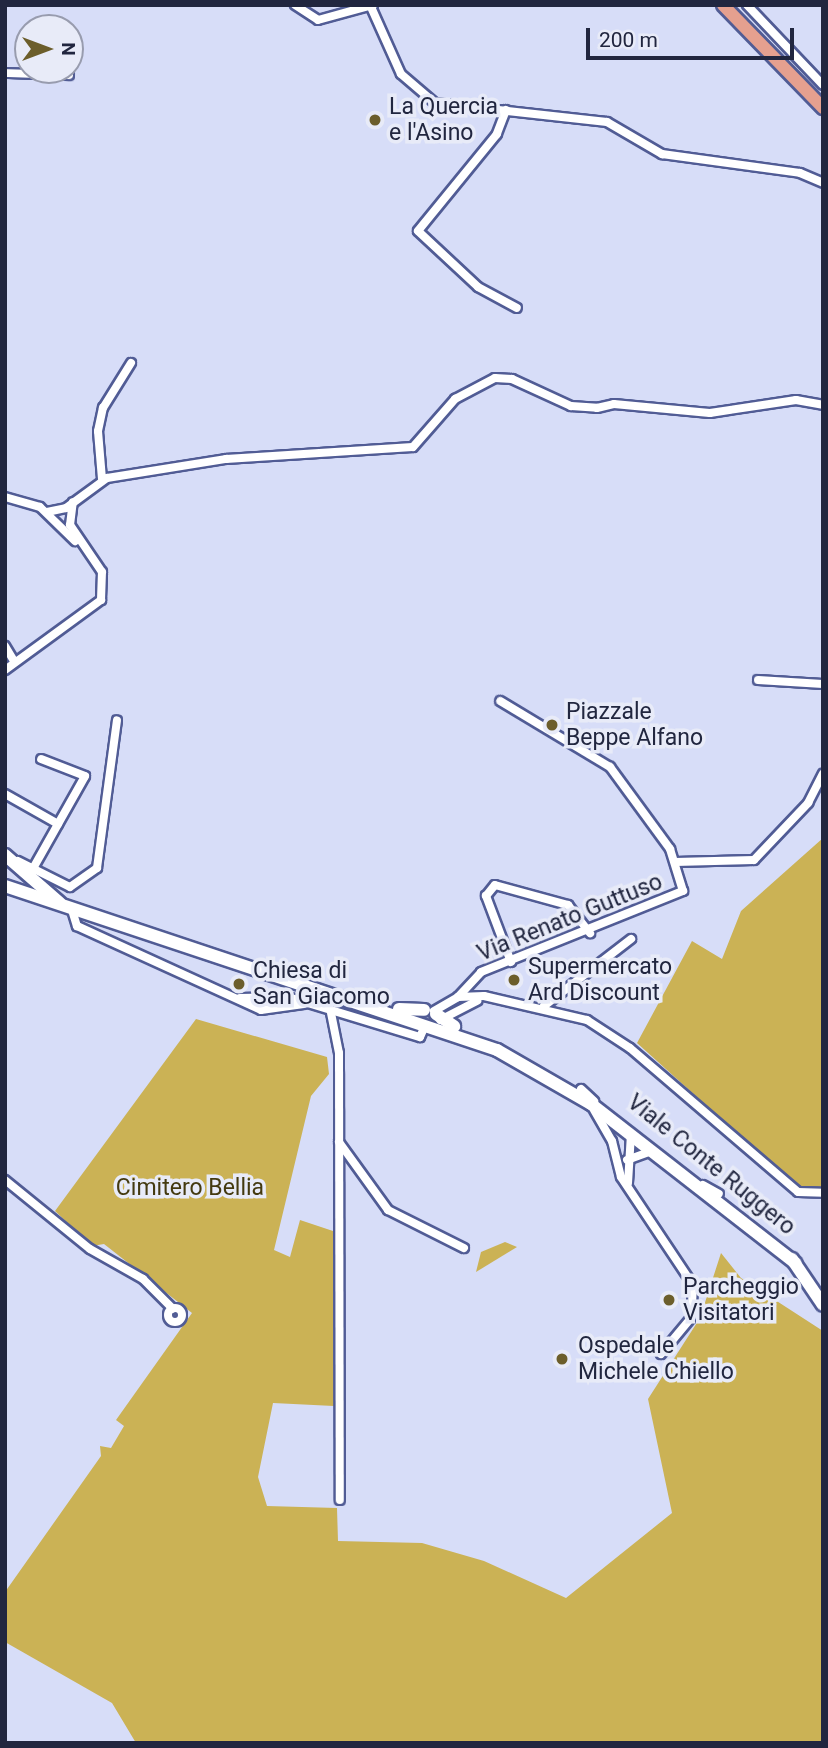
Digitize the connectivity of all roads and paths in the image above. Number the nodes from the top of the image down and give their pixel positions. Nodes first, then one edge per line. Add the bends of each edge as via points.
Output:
1 (295, 5) edge
2 (723, 5) edge
3 (747, 5) edge
4 (372, 6) edge
5 (823, 85) edge
6 (823, 108) edge
7 (506, 110) junction
8 (823, 183) edge
9 (517, 308) dead end
10 (131, 363) dead end
11 (823, 405) edge
12 (102, 479) junction
13 (5, 497) edge
14 (73, 502) junction
15 (47, 512) junction
16 (83, 547) junction
17 (5, 646) edge
18 (14, 662) junction
19 (5, 670) edge
20 (758, 680) dead end
21 (823, 684) edge
22 (500, 701) dead end
23 (117, 720) dead end
24 (41, 759) dead end
25 (823, 774) edge
26 (5, 794) edge
27 (58, 824) junction
28 (7, 856) edge
29 (675, 862) junction
30 (28, 871) junction
31 (5, 884) edge
32 (69, 909) junction
33 (590, 933) junction
34 (631, 939) dead end
35 (511, 962) junction
36 (458, 997) junction
37 (500, 997) junction
38 (240, 998) junction
39 (304, 1004) junction
40 (544, 1006) junction
41 (331, 1013) junction
42 (431, 1019) junction
43 (581, 1089) junction
44 (591, 1104) junction
45 (631, 1134) junction
46 (339, 1142) junction
47 (614, 1151) junction
48 (653, 1151) junction
49 (627, 1160) junction
50 (5, 1180) edge
51 (631, 1191) junction
52 (823, 1193) edge
53 (719, 1194) junction
54 (464, 1248) dead end
55 (795, 1263) junction
56 (823, 1305) edge
57 (173, 1309) dead end
58 (661, 1354) dead end
59 (340, 1500) dead end

1 - 4 street via 318,20
2 - 6 main road
3 - 5 street
4 - 7 street via 401,74 418,94 435,103
7 - 8 street via 607,121 662,154 800,173
7 - 9 street via 497,134 418,232 478,287
10 - 12 street via 103,408
11 - 12 street via 796,400 710,413 614,404 570,406 522,382 495,378 455,399 413,447 226,459
12 - 14 street
13 - 15 street
14 - 15 street
14 - 16 street via 70,525
15 - 16 street
16 - 18 street via 102,572 101,600
17 - 18 street
18 - 19 street
20 - 21 street
22 - 29 street, Via Renato Guttuso via 610,767
23 - 30 street via 108,755 104,851 92,873 70,887
24 - 27 street via 85,776
25 - 29 street via 808,803 754,860
26 - 27 street
27 - 30 street
28 - 30 main road
29 - 33 street, Via Renato Guttuso via 680,894
30 - 31 main road via 21,880
30 - 32 main road
31 - 32 main road
32 - 38 street via 77,926
32 - 42 main road via 351,999
33 - 35 street, Via Renato Guttuso
33 - 35 street via 557,901 495,885 486,896
34 - 40 street
35 - 36 street, Via Renato Guttuso via 481,972
36 - 37 street
36 - 42 street
37 - 40 street
37 - 42 street via 466,1002
38 - 39 street via 267,994
38 - 39 street via 261,1010
39 - 41 street
40 - 52 street via 609,1033 798,1192
41 - 42 street via 420,1037
41 - 46 street via 339,1054
42 - 43 main road, Viale Conte Ruggero via 537,1061
42 - 44 main road, Viale Conte Ruggero via 544,1073
43 - 45 street
43 - 53 main road, Viale Conte Ruggero
44 - 45 main road, Viale Conte Ruggero
44 - 47 street
45 - 47 street
45 - 48 main road, Viale Conte Ruggero
45 - 49 street
45 - 53 street
46 - 54 street via 388,1210
46 - 59 street
47 - 51 street
48 - 49 street
48 - 55 main road, Viale Conte Ruggero
49 - 51 street
50 - 57 street via 90,1249 143,1279
51 - 58 street via 695,1294 691,1318
53 - 55 main road, Viale Conte Ruggero
55 - 56 main road

